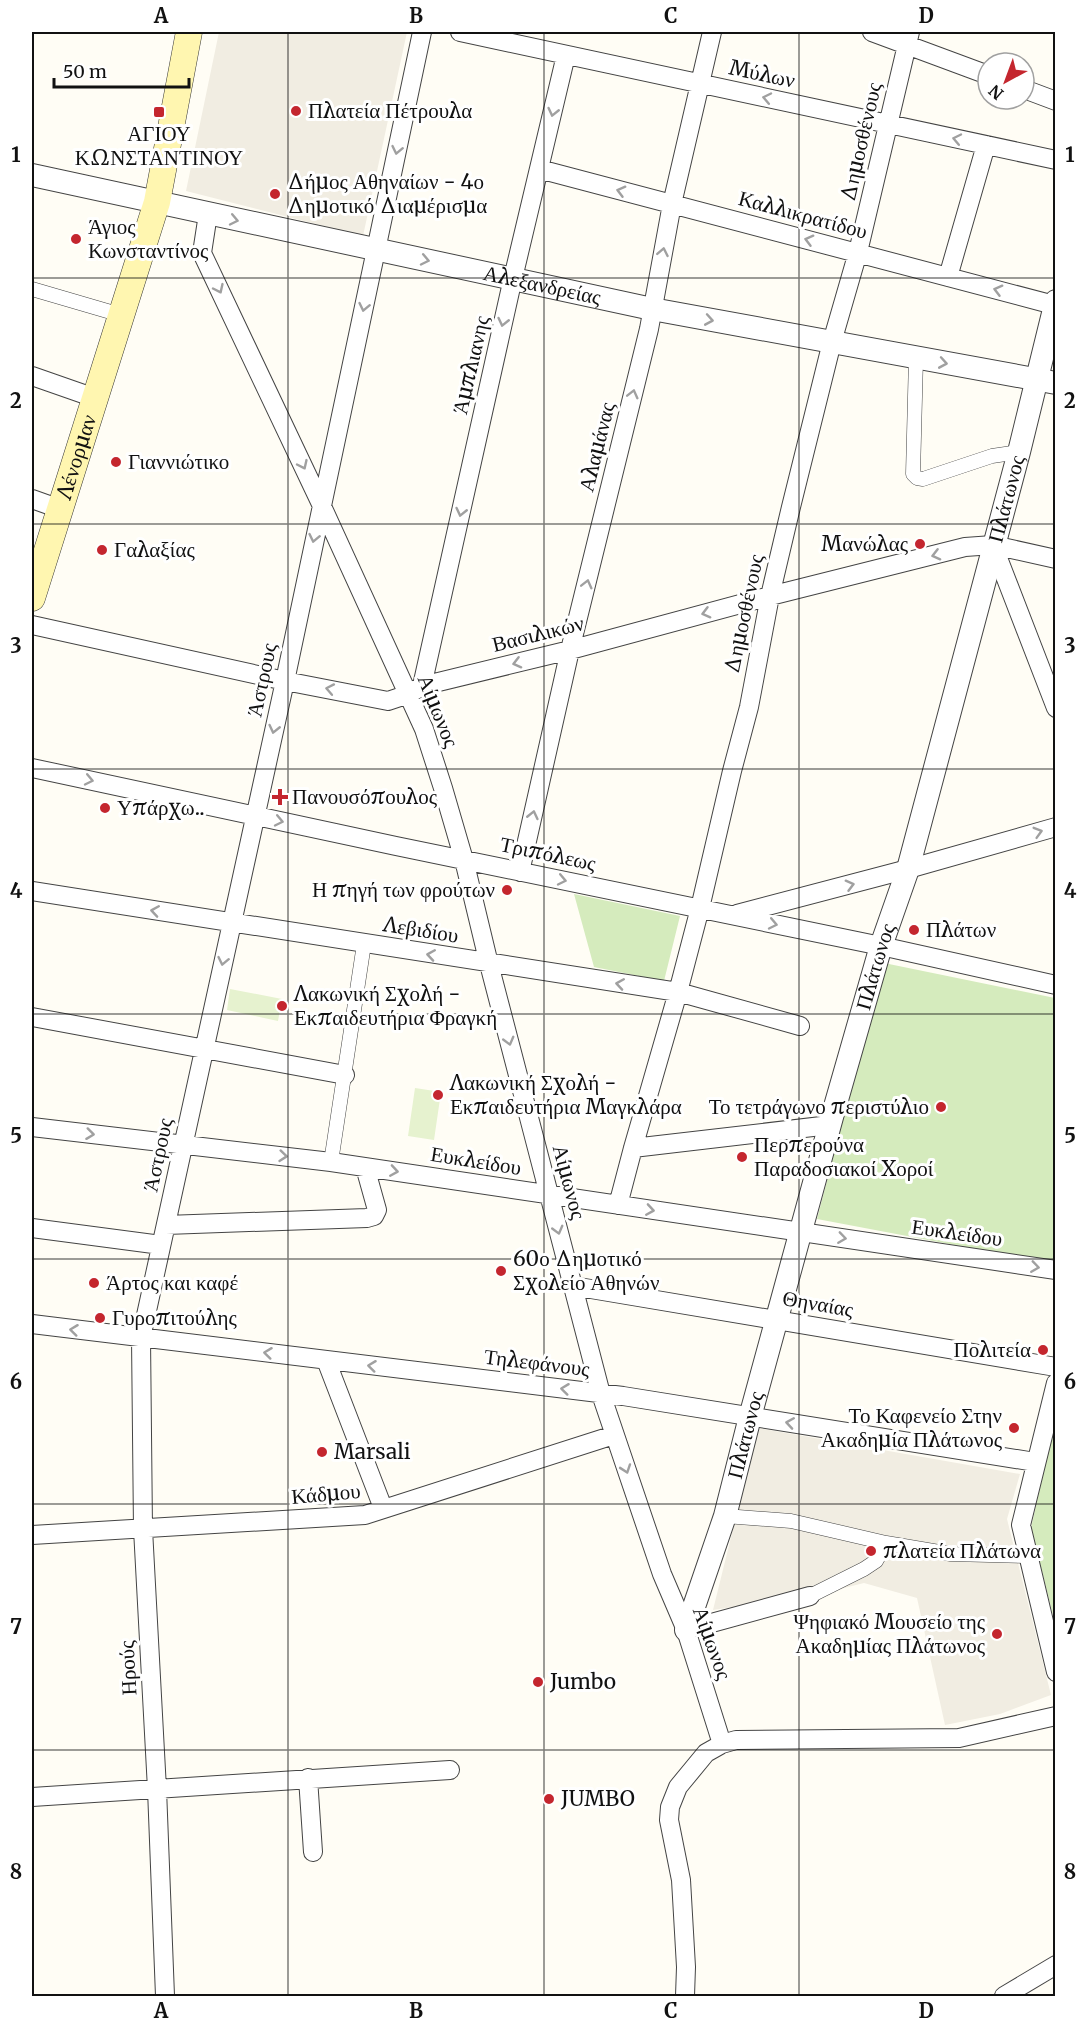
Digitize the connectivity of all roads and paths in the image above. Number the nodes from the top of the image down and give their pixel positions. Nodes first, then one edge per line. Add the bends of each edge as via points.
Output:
1 (189, 32) edge
2 (422, 32) edge
3 (460, 32) edge
4 (712, 32) edge
5 (872, 32) edge
6 (908, 38) edge
7 (566, 55) junction
8 (976, 69) edge
9 (701, 84) junction
10 (1036, 94) edge
11 (1056, 101) edge
12 (889, 124) junction
13 (986, 145) junction
14 (1056, 160) edge
15 (539, 169) junction
16 (32, 176) edge
17 (157, 202) junction
18 (672, 204) junction
19 (208, 214) junction
20 (376, 249) junction
21 (858, 252) junction
22 (948, 277) junction
23 (513, 278) junction
24 (32, 289) edge
25 (1055, 303) edge
26 (652, 309) junction
27 (121, 315) junction
28 (832, 342) junction
29 (916, 358) junction
30 (32, 376) edge
31 (1045, 381) edge
32 (95, 398) junction
33 (1019, 453) junction
34 (32, 499) edge
35 (321, 504) junction
36 (60, 509) junction
37 (993, 545) junction
38 (1056, 559) edge
39 (770, 596) junction
40 (32, 598) edge
41 (32, 625) edge
42 (570, 650) junction
43 (285, 681) junction
44 (416, 690) junction
45 (1056, 708) edge
46 (32, 768) edge
47 (255, 816) junction
48 (1056, 827) edge
49 (464, 860) junction
50 (908, 869) junction
51 (520, 872) junction
52 (32, 891) edge
53 (700, 908) junction
54 (733, 916) junction
55 (231, 923) junction
56 (364, 944) junction
57 (881, 946) junction
58 (489, 964) junction
59 (1056, 985) edge
60 (678, 992) junction
61 (32, 1017) edge
62 (800, 1026) dead end
63 (204, 1050) junction
64 (345, 1075) junction
65 (830, 1125) junction
66 (32, 1127) edge
67 (183, 1146) junction
68 (633, 1148) junction
69 (331, 1162) junction
70 (365, 1167) junction
71 (549, 1195) junction
72 (618, 1205) junction
73 (166, 1225) junction
74 (32, 1228) edge
75 (800, 1232) junction
76 (162, 1245) junction
77 (1056, 1270) edge
78 (573, 1286) junction
79 (777, 1320) junction
80 (32, 1324) edge
81 (141, 1338) junction
82 (326, 1360) junction
83 (1056, 1367) edge
84 (1056, 1383) edge
85 (601, 1394) junction
86 (750, 1416) junction
87 (614, 1435) junction
88 (1035, 1462) junction
89 (383, 1508) junction
90 (725, 1516) junction
91 (143, 1528) junction
92 (32, 1535) edge
93 (886, 1543) junction
94 (1028, 1556) junction
95 (810, 1596) joint
96 (687, 1630) junction
97 (1056, 1672) edge
98 (1056, 1716) edge
99 (722, 1744) junction
100 (450, 1770) dead end
101 (308, 1778) junction
102 (157, 1789) junction
103 (32, 1797) edge
104 (313, 1852) dead end
105 (1056, 1965) edge
106 (165, 1996) edge
107 (685, 1996) edge
108 (1004, 1996) edge

1 - 17 main road, Λένορμαν
2 -> 20 street, Άστρους
3 - 7 street, Μύλων
4 - 9 street, Αλαμάνας
5 - 6 street
6 - 8 street
6 - 12 street, Δημοσθένους
7 - 9 street, Μύλων
7 -> 15 street, Άμπλιανης
12 -> 9 street, Μύλων
9 - 18 street, Αλαμάνας
10 - 11 street
13 -> 12 street, Μύλων
12 - 21 street, Δημοσθένους
13 - 14 street, Μύλων
13 - 22 street
18 -> 15 street, Καλλικρατίδου
15 - 23 street, Άμπλιανης
16 - 17 street, Αλεξανδρείας
17 - 19 street, Αλεξανδρείας
17 - 27 main road, Λένορμαν
21 -> 18 street, Καλλικρατίδου
26 -> 18 street, Αλαμάνας
19 -> 20 street, Αλεξανδρείας
19 -> 35 street, Αίμωνος via 202,253
20 -> 23 street, Αλεξανδρείας
20 -> 35 street, Άστρους
21 - 22 street, Καλλικρατίδου
21 - 28 street, Δημοσθένους
25 -> 22 street, Καλλικρατίδου
23 - 26 street, Αλεξανδρείας
23 -> 44 street, Άμπλιανης
24 - 27 street
25 - 31 street, Πλάτωνος
26 -> 28 street, Αλεξανδρείας
42 -> 26 street, Αλαμάνας
27 - 32 main road, Λένορμαν
28 - 29 street, Αλεξανδρείας
28 - 39 street, Δημοσθένους
29 -> 31 street, Αλεξανδρείας
29 - 33 street via 913,474 917,478 992,456
30 - 32 street
31 - 33 street, Πλάτωνος
32 - 36 main road, Λένορμαν
33 - 37 street, Πλάτωνος
34 - 36 street
35 -> 43 street, Άστρους
35 - 44 street, Αίμωνος
36 - 40 main road, Λένορμαν
37 - 38 street, Βασιλικών
37 -> 39 street, Βασιλικών via 965,547
37 - 45 street
37 - 50 street, Πλάτωνος
39 -> 42 street, Βασιλικών
39 - 53 street, Δημοσθένους
41 - 43 street, Βασιλικών
42 -> 44 street, Βασιλικών
51 -> 42 street, Αλαμάνας
44 -> 43 street, Βασιλικών via 388,701
43 -> 47 street, Άστρους
44 - 49 street, Αίμωνος
46 -> 47 street, Τριπόλεως
47 -> 49 street, Τριπόλεως
47 - 55 street, Άστρους
50 -> 48 street
49 - 51 street, Τριπόλεως
49 - 58 street, Αίμωνος
54 -> 50 street
50 - 57 street, Πλάτωνος
51 -> 53 street, Τριπόλεως
55 -> 52 street, Λεβιδίου
53 - 54 street, Τριπόλεως
53 - 60 street, Δημοσθένους
54 -> 57 street, Τριπόλεως
55 - 56 street, Λεβιδίου
55 -> 63 street, Άστρους
58 -> 56 street, Λεβιδίου
56 - 64 street
57 - 59 street, Τριπόλεως
57 - 65 street, Πλάτωνος
60 -> 58 street, Λεβιδίου
58 -> 71 street, Αίμωνος
60 - 62 street, Λεβιδίου
60 - 68 street, Δημοσθένους
61 - 63 street
63 - 64 street
63 - 67 street, Άστρους
64 - 69 street
65 - 68 street
65 - 75 street, Πλάτωνος
66 -> 67 street, Ευκλείδου
67 -> 69 street, Ευκλείδου
67 - 73 street, Άστρους
68 - 72 street, Δημοσθένους
69 - 70 street, Ευκλείδου
70 -> 71 street, Ευκλείδου
70 - 73 street via 376,1210 374,1216
71 - 72 street, Ευκλείδου
71 -> 78 street, Αίμωνος
72 -> 75 street, Ευκλείδου
73 - 76 street, Άστρους
74 - 76 street
75 -> 77 street, Ευκλείδου
75 - 79 street, Πλάτωνος
76 - 81 street, Άστρους
78 - 79 street, Θηναίας
78 - 85 street, Αίμωνος
79 - 83 street, Θηναίας
79 - 86 street, Πλάτωνος
81 -> 80 street, Τηλεφάνους
82 -> 81 street, Τηλεφάνους
81 - 91 street, Ηρούς
85 -> 82 street, Τηλεφάνους
82 - 89 street
84 - 88 street
85 - 86 street, Τηλεφάνους
85 - 87 street, Αίμωνος
88 -> 86 street, Τηλεφάνους
86 - 90 street, Πλάτωνος
87 - 89 street, Κάδμου
87 -> 96 street, Αίμωνος via 672,1599
88 - 94 street via 1021,1525
89 - 91 street, Κάδμου via 365,1515
90 - 93 street via 790,1521
90 - 96 street, Πλάτωνος
91 - 92 street, Κάδμου
91 - 102 street, Ηρούς
93 - 94 street via 951,1554
93 - 95 street via 876,1561
94 - 97 street
95 - 96 street
96 - 99 street, Αίμωνος
98 - 99 street via 959,1738 736,1740
99 - 107 street via 706,1753 678,1787 670,1807 681,1880
100 - 101 street
101 - 102 street
101 - 104 street
102 - 103 street
102 - 106 street, Ηρούς
105 - 108 street

